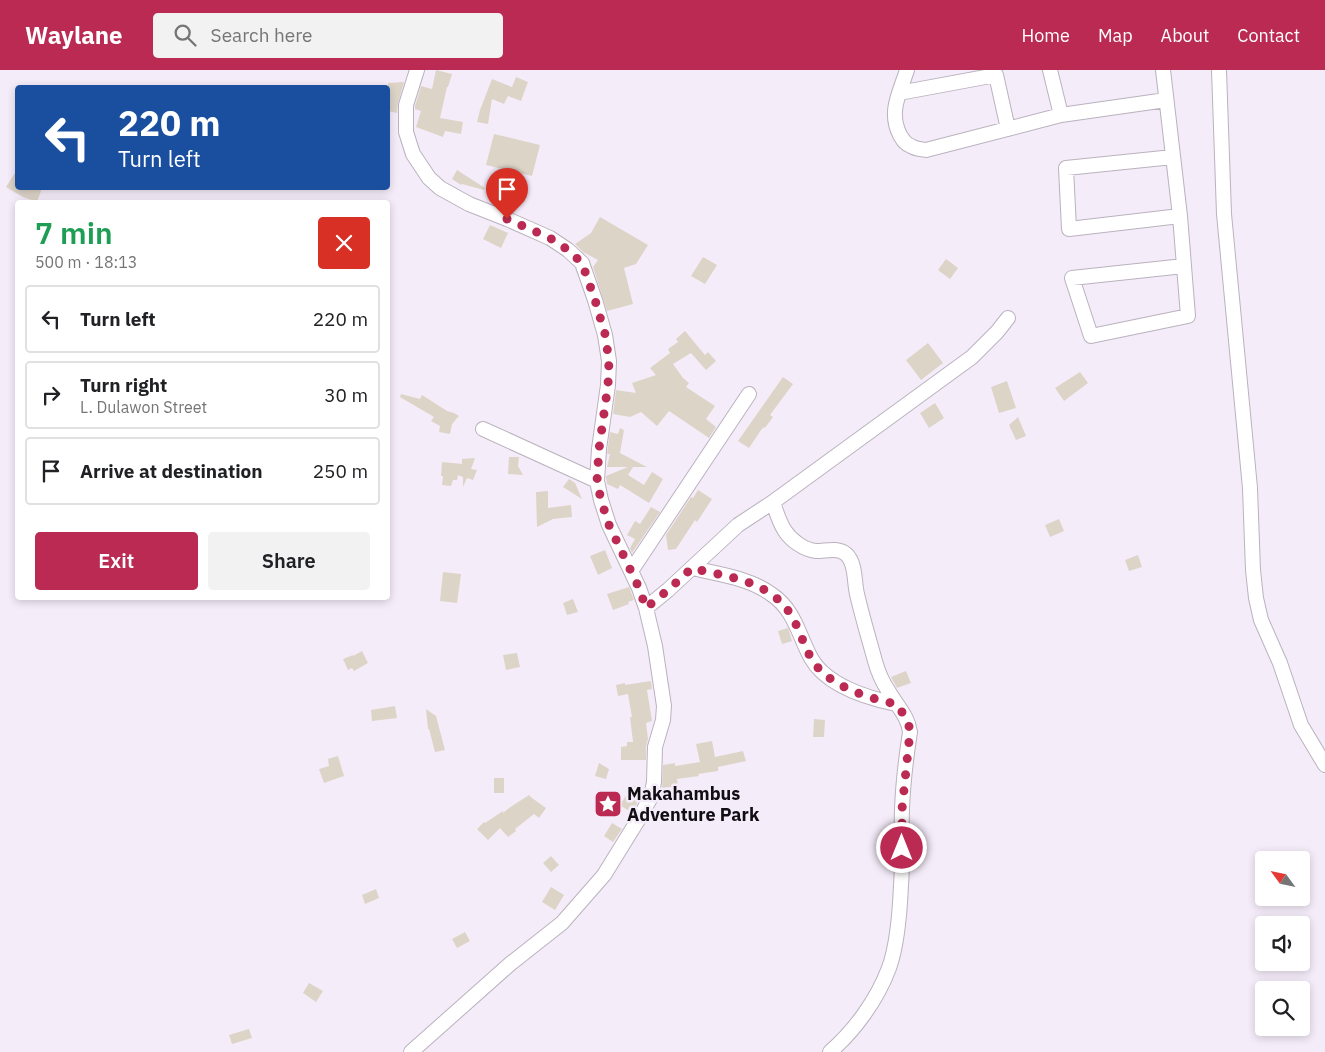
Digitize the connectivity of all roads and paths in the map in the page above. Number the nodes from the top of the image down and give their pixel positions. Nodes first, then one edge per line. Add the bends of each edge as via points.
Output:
1 (418, 70) edge
2 (907, 70) edge
3 (1050, 70) edge
4 (1163, 70) edge
5 (1219, 70) edge
6 (899, 93) junction
7 (1166, 100) junction
8 (1061, 115) junction
9 (1008, 129) junction
10 (1173, 156) junction
11 (1180, 216) junction
12 (1184, 266) junction
13 (1008, 318) dead end
14 (750, 394) dead end
15 (483, 429) dead end
16 (597, 481) junction
17 (772, 502) junction
18 (692, 568) junction
19 (631, 571) junction
20 (646, 608) junction
21 (896, 704) junction
22 (1325, 765) edge
23 (412, 1052) edge
24 (830, 1052) edge

1 - 16 street via 406,106 406,132 413,154 429,178 469,204 550,238 582,263 605,334 609,361
2 - 6 street
3 - 8 street
4 - 7 street
5 - 22 street via 1224,214 1250,488 1256,598 1301,724
6 - 9 street via 996,75
6 - 9 street via 894,114 896,126 904,142 911,147 926,150
7 - 8 street
7 - 10 street
8 - 9 street
10 - 11 street
10 - 11 street via 1066,168 1069,229
11 - 12 street
12 - 12 street via 1188,316 1091,336 1072,278
13 - 17 street via 972,357
14 - 19 street
15 - 16 street
16 - 19 street via 609,525
17 - 18 street via 738,525
17 - 21 street via 792,540 815,551 836,550 850,559 875,661
18 - 20 street
18 - 21 street via 751,583 771,594 794,619 812,658 830,679 877,700
19 - 20 street
20 - 23 street via 656,646 664,706 655,747 651,797 604,874 562,923 510,964
21 - 24 street via 906,718 910,732 902,809 902,886 895,943 889,968 876,994 859,1020

